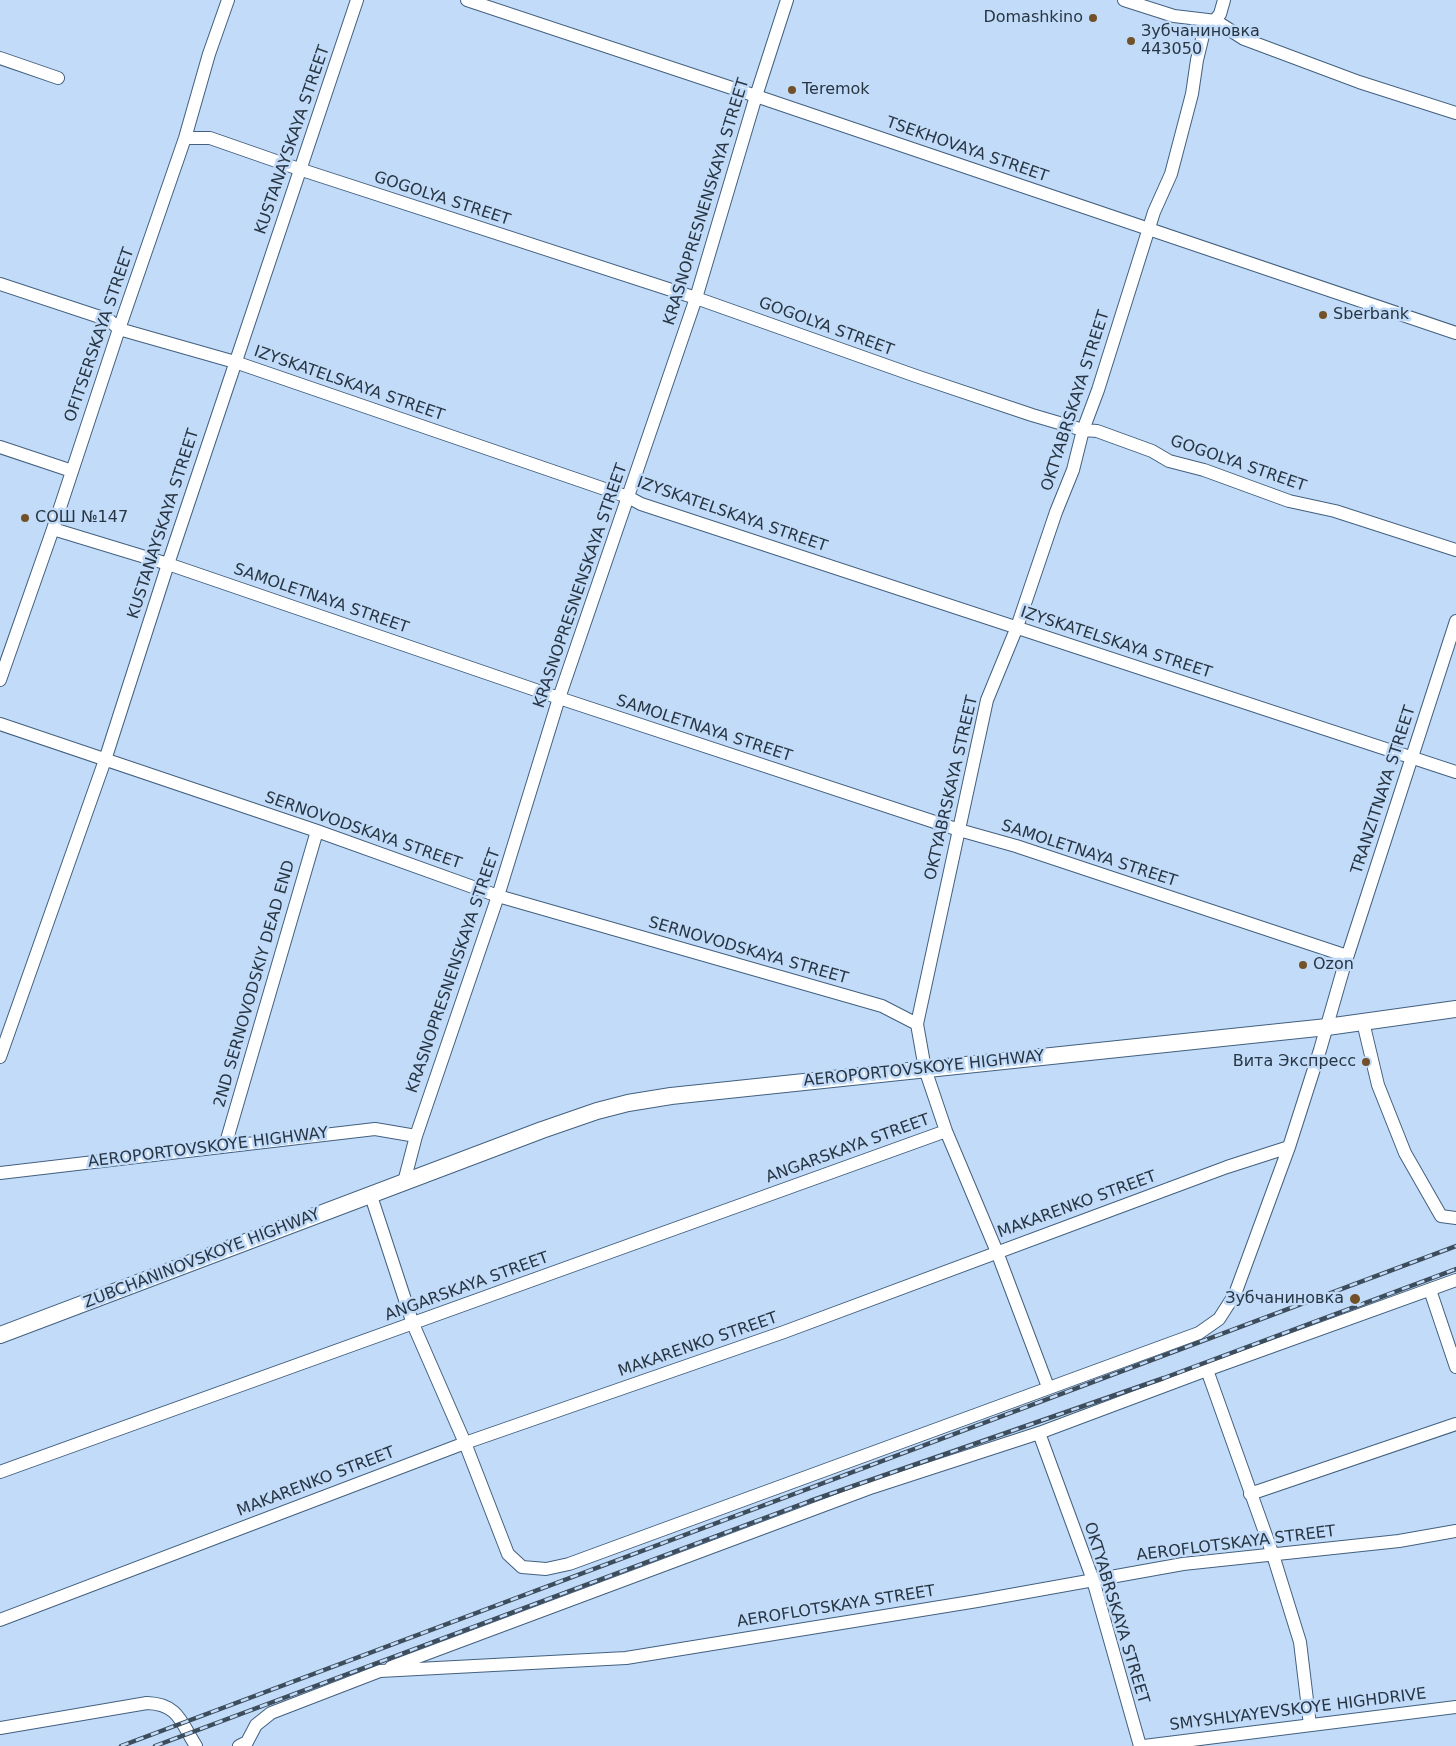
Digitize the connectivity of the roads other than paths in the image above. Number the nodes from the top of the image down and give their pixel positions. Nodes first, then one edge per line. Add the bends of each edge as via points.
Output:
1 (228, 0) edge
2 (357, 0) edge
3 (467, 0) edge
4 (787, 0) edge
5 (1124, 0) edge
6 (1224, 0) edge
7 (1216, 21) junction
8 (0, 58) edge
9 (58, 78) dead end
10 (756, 96) junction
11 (1456, 114) edge
12 (185, 138) junction
13 (299, 170) junction
14 (1149, 228) junction
15 (0, 284) edge
16 (696, 298) junction
17 (118, 329) junction
18 (1456, 333) edge
19 (235, 362) junction
20 (1083, 430) junction
21 (0, 447) edge
22 (72, 471) junction
23 (628, 497) junction
24 (53, 529) junction
25 (1456, 550) edge
26 (168, 564) junction
27 (1456, 621) edge
28 (1018, 627) junction
29 (0, 680) edge
30 (559, 698) junction
31 (0, 724) edge
32 (1411, 758) junction
33 (105, 760) junction
34 (1456, 772) edge
35 (959, 830) junction
36 (316, 831) junction
37 (498, 896) junction
38 (1347, 956) junction
39 (1456, 1009) edge
40 (1364, 1022) junction
41 (917, 1024) junction
42 (1327, 1027) junction
43 (0, 1057) edge
44 (925, 1069) junction
45 (946, 1131) junction
46 (416, 1136) junction
47 (225, 1146) junction
48 (1289, 1147) junction
49 (0, 1173) edge
50 (404, 1182) junction
51 (371, 1196) junction
52 (1456, 1218) edge
53 (997, 1252) junction
54 (1456, 1280) edge
55 (1430, 1290) junction
56 (413, 1324) junction
57 (0, 1335) edge
58 (1456, 1367) edge
59 (1207, 1370) junction
60 (1048, 1387) junction
61 (1456, 1424) edge
62 (1039, 1433) junction
63 (465, 1443) junction
64 (0, 1472) edge
65 (1250, 1494) junction
66 (1456, 1531) edge
67 (1273, 1555) junction
68 (1093, 1580) junction
69 (0, 1620) edge
70 (380, 1671) junction
71 (1456, 1707) edge
72 (1310, 1725) junction
73 (0, 1728) edge
74 (196, 1746) edge
75 (239, 1746) edge
76 (1140, 1746) edge
77 (1144, 1746) edge

1 - 12 street, OFITSERSKAYA STREET
2 - 13 street, KUSTANAYSKAYA STREET
3 - 10 street, TSEKHOVAYA STREET
4 - 10 street, KRASNOPRESNENSKAYA STREET
5 - 7 street via 1174,16
6 - 7 street, OKTYABRSKAYA STREET
7 - 11 street via 1244,39
7 - 14 street, OKTYABRSKAYA STREET via 1203,35 1192,94 1171,174
8 - 9 street
10 - 14 street, TSEKHOVAYA STREET
10 - 16 street, KRASNOPRESNENSKAYA STREET
12 - 13 street, GOGOLYA STREET via 210,138
12 - 17 street, OFITSERSKAYA STREET
13 - 16 street, GOGOLYA STREET
13 - 19 street, KUSTANAYSKAYA STREET
14 - 18 street, TSEKHOVAYA STREET
14 - 20 street, OKTYABRSKAYA STREET
15 - 17 street, IZYSKATELSKAYA STREET via 109,320
16 - 20 street, GOGOLYA STREET via 916,376
16 - 23 street, KRASNOPRESNENSKAYA STREET
17 - 19 street, IZYSKATELSKAYA STREET
17 - 22 street, OFITSERSKAYA STREET
19 - 23 street, IZYSKATELSKAYA STREET
19 - 26 street, KUSTANAYSKAYA STREET
20 - 25 street, GOGOLYA STREET via 1097,431 1152,451 1169,461 1204,470 1289,502 1335,511
20 - 28 street, OKTYABRSKAYA STREET via 1073,470
21 - 22 street
22 - 24 street, OFITSERSKAYA STREET
23 - 28 street, IZYSKATELSKAYA STREET via 641,504
23 - 30 street, KRASNOPRESNENSKAYA STREET
24 - 26 street, SAMOLETNAYA STREET
24 - 29 street, OFITSERSKAYA STREET
26 - 30 street, SAMOLETNAYA STREET
26 - 33 street, KUSTANAYSKAYA STREET
27 - 32 street, TRANZITNAYA STREET
28 - 32 street, IZYSKATELSKAYA STREET
28 - 35 street, OKTYABRSKAYA STREET via 987,700
30 - 35 street, SAMOLETNAYA STREET
30 - 37 street, KRASNOPRESNENSKAYA STREET
31 - 33 street, SERNOVODSKAYA STREET
32 - 34 street, IZYSKATELSKAYA STREET
32 - 38 street, TRANZITNAYA STREET
33 - 36 street, SERNOVODSKAYA STREET
33 - 43 street, KUSTANAYSKAYA STREET
35 - 38 street, SAMOLETNAYA STREET
35 - 41 street, OKTYABRSKAYA STREET
36 - 37 street, SERNOVODSKAYA STREET
36 - 47 street, 2ND SERNOVODSKIY DEAD END
37 - 41 street, SERNOVODSKAYA STREET via 882,1006
37 - 46 street, KRASNOPRESNENSKAYA STREET
38 - 42 street, TRANZITNAYA STREET
39 - 40 main road, AEROPORTOVSKOYE HIGHWAY
40 - 42 main road, AEROPORTOVSKOYE HIGHWAY
40 - 52 street via 1378,1085 1405,1153 1441,1216
41 - 44 street, OKTYABRSKAYA STREET
42 - 44 main road, AEROPORTOVSKOYE HIGHWAY
42 - 48 street
44 - 45 street, OKTYABRSKAYA STREET
44 - 50 main road, AEROPORTOVSKOYE HIGHWAY via 628,1103 551,1127
45 - 53 street, OKTYABRSKAYA STREET
45 - 56 street, ANGARSKAYA STREET
46 - 47 street, AEROPORTOVSKOYE HIGHWAY via 375,1129
46 - 50 street, KRASNOPRESNENSKAYA STREET
47 - 49 street, AEROPORTOVSKOYE HIGHWAY
48 - 53 street, MAKARENKO STREET
48 - 60 street via 1235,1294 1219,1319 1199,1333
50 - 51 main road, ZUBCHANINOVSKOYE HIGHWAY
51 - 56 street
51 - 57 main road, ZUBCHANINOVSKOYE HIGHWAY
53 - 60 street, OKTYABRSKAYA STREET
53 - 63 street, MAKARENKO STREET via 784,1332
54 - 55 street
55 - 58 street
55 - 59 street
56 - 63 street
56 - 64 street, ANGARSKAYA STREET
59 - 62 street
59 - 65 street
60 - 63 street via 569,1564 546,1569 522,1567 508,1554
61 - 65 street
62 - 68 street, OKTYABRSKAYA STREET
62 - 70 street via 873,1487
63 - 69 street, MAKARENKO STREET
65 - 67 street
66 - 67 street, AEROFLOTSKAYA STREET via 1399,1542
67 - 68 street, AEROFLOTSKAYA STREET via 1183,1564
67 - 72 street via 1300,1642
68 - 70 street, AEROFLOTSKAYA STREET via 626,1658
68 - 76 street, OKTYABRSKAYA STREET
70 - 75 street, AEROFLOTSKAYA STREET via 271,1714 256,1725 247,1742
71 - 72 street, SMYSHLYAYEVSKOYE HIGHDRIVE
72 - 77 street, SMYSHLYAYEVSKOYE HIGHDRIVE
73 - 74 street via 158,1703 172,1709

